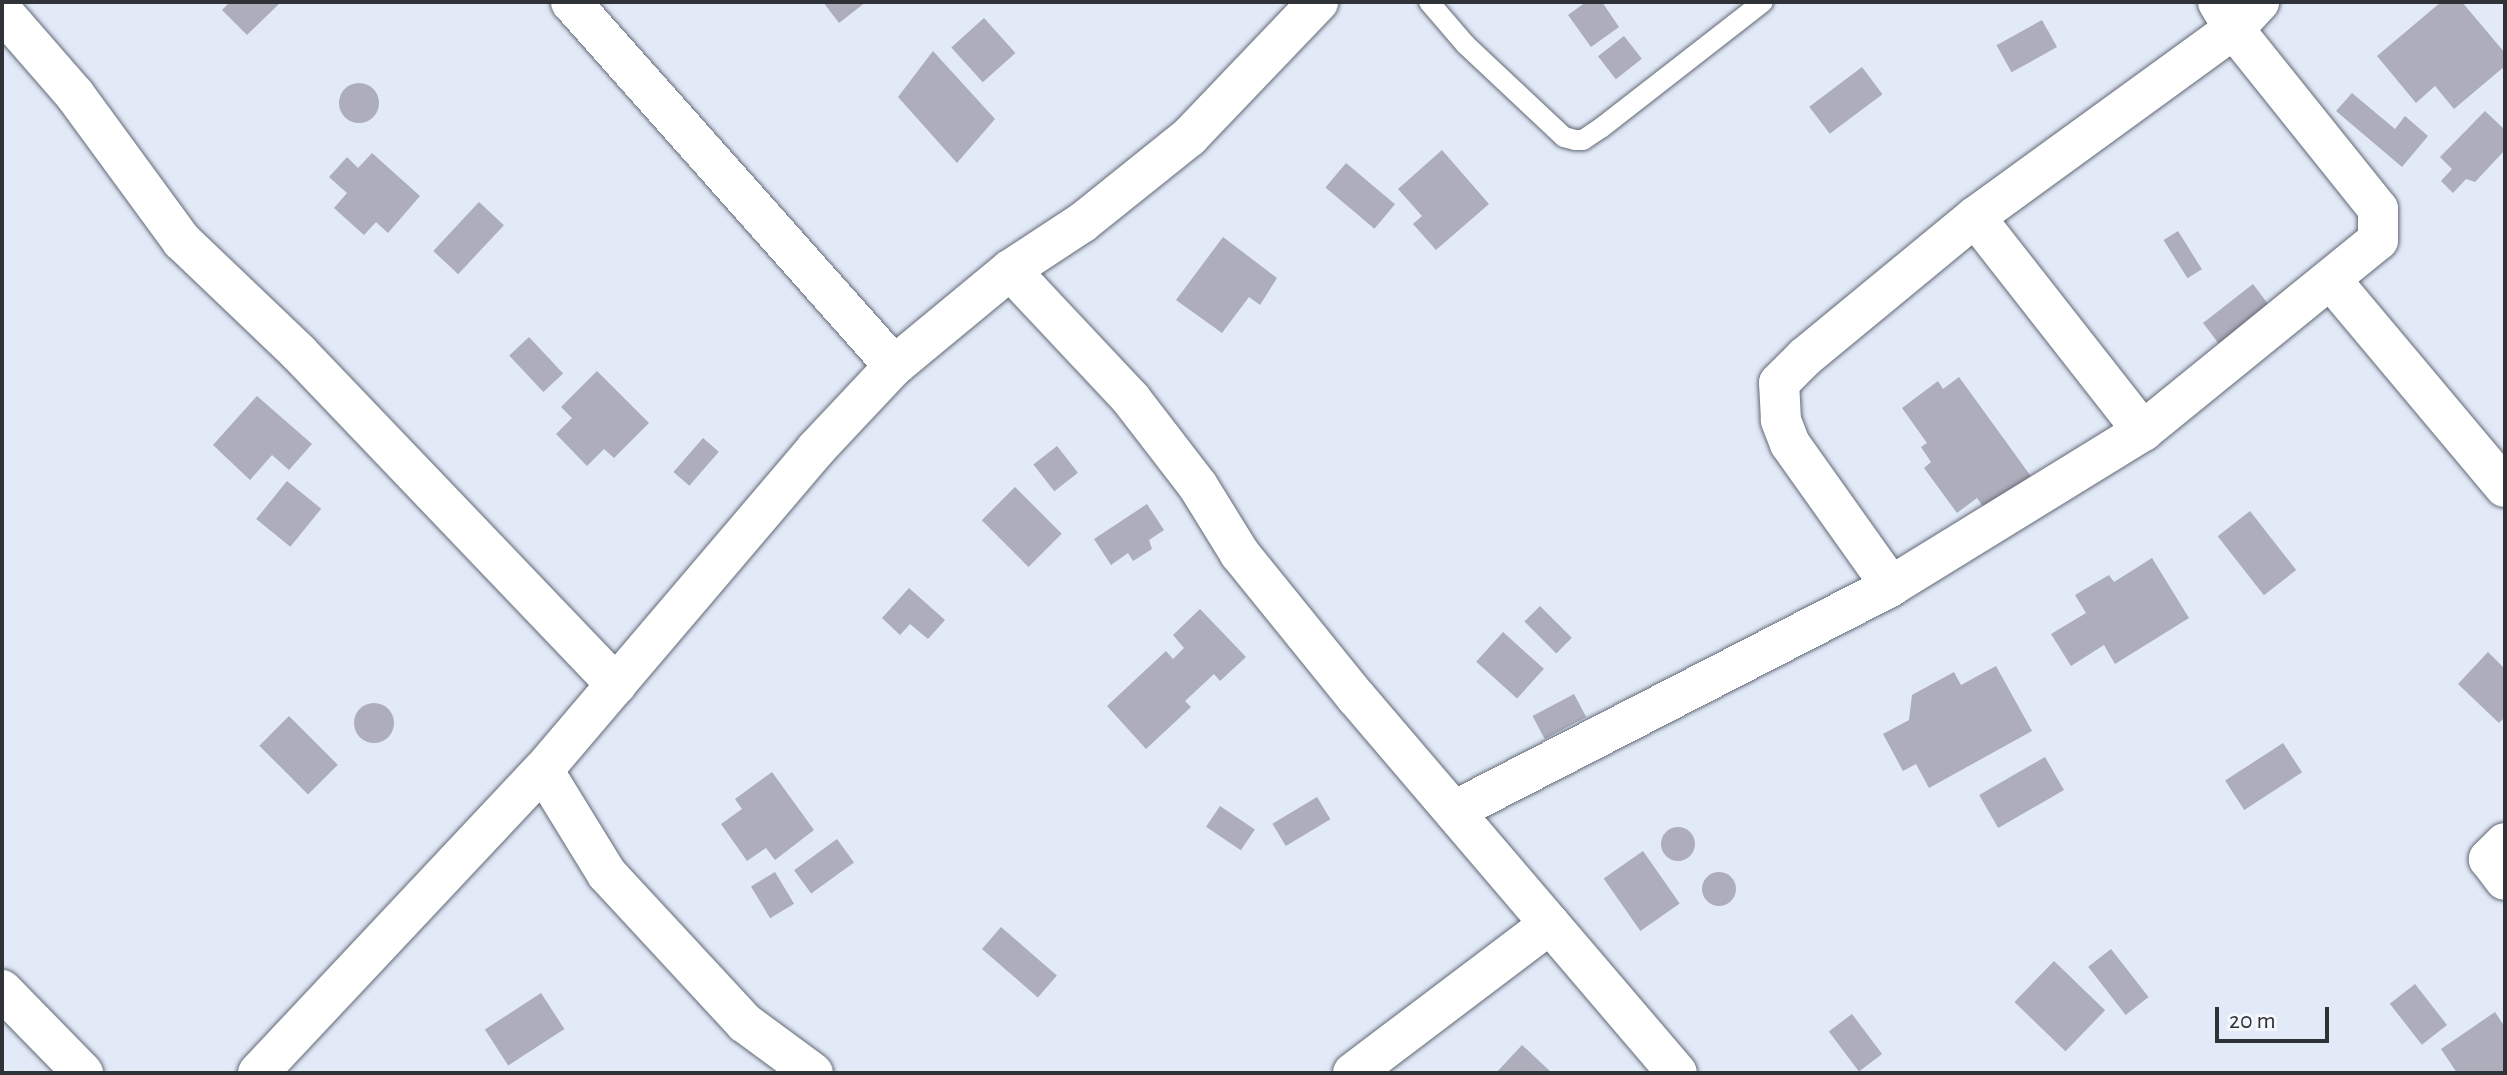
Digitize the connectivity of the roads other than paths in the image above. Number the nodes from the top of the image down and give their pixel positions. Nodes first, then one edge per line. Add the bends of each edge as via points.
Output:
1 (571, 2) edge
2 (1318, 2) edge
3 (1429, 2) edge
4 (1763, 2) edge
5 (2, 11) edge
6 (2237, 11) edge
7 (1975, 217) junction
8 (1010, 270) junction
9 (2331, 280) junction
10 (894, 366) junction
11 (2143, 431) junction
12 (2505, 487) edge
13 (1891, 586) junction
14 (616, 685) junction
15 (543, 770) junction
16 (1454, 811) junction
17 (2505, 843) edge
18 (2505, 880) edge
19 (1550, 924) junction
20 (2, 990) edge
21 (794, 1068) edge
22 (83, 1073) edge
23 (258, 1073) edge
24 (1353, 1073) edge
25 (1677, 1073) edge

1 - 10 street
2 - 8 street via 1189,137 1083,222
3 - 4 lane via 1466,45 1564,137 1575,140 1601,128
5 - 14 street via 75,95 182,241 299,353
6 - 7 street
6 - 9 street via 2378,209 2378,240
7 - 11 street
7 - 13 street via 1779,383 1781,420 1790,444
8 - 10 street
8 - 16 street via 1131,399 1198,486 1240,554
9 - 11 street
9 - 12 street
10 - 14 street via 816,449
11 - 13 street
13 - 16 street
14 - 15 street
15 - 21 street via 607,874 745,1023
15 - 23 street
16 - 19 street
17 - 18 street via 2489,859
19 - 24 street
19 - 25 street
20 - 22 street

